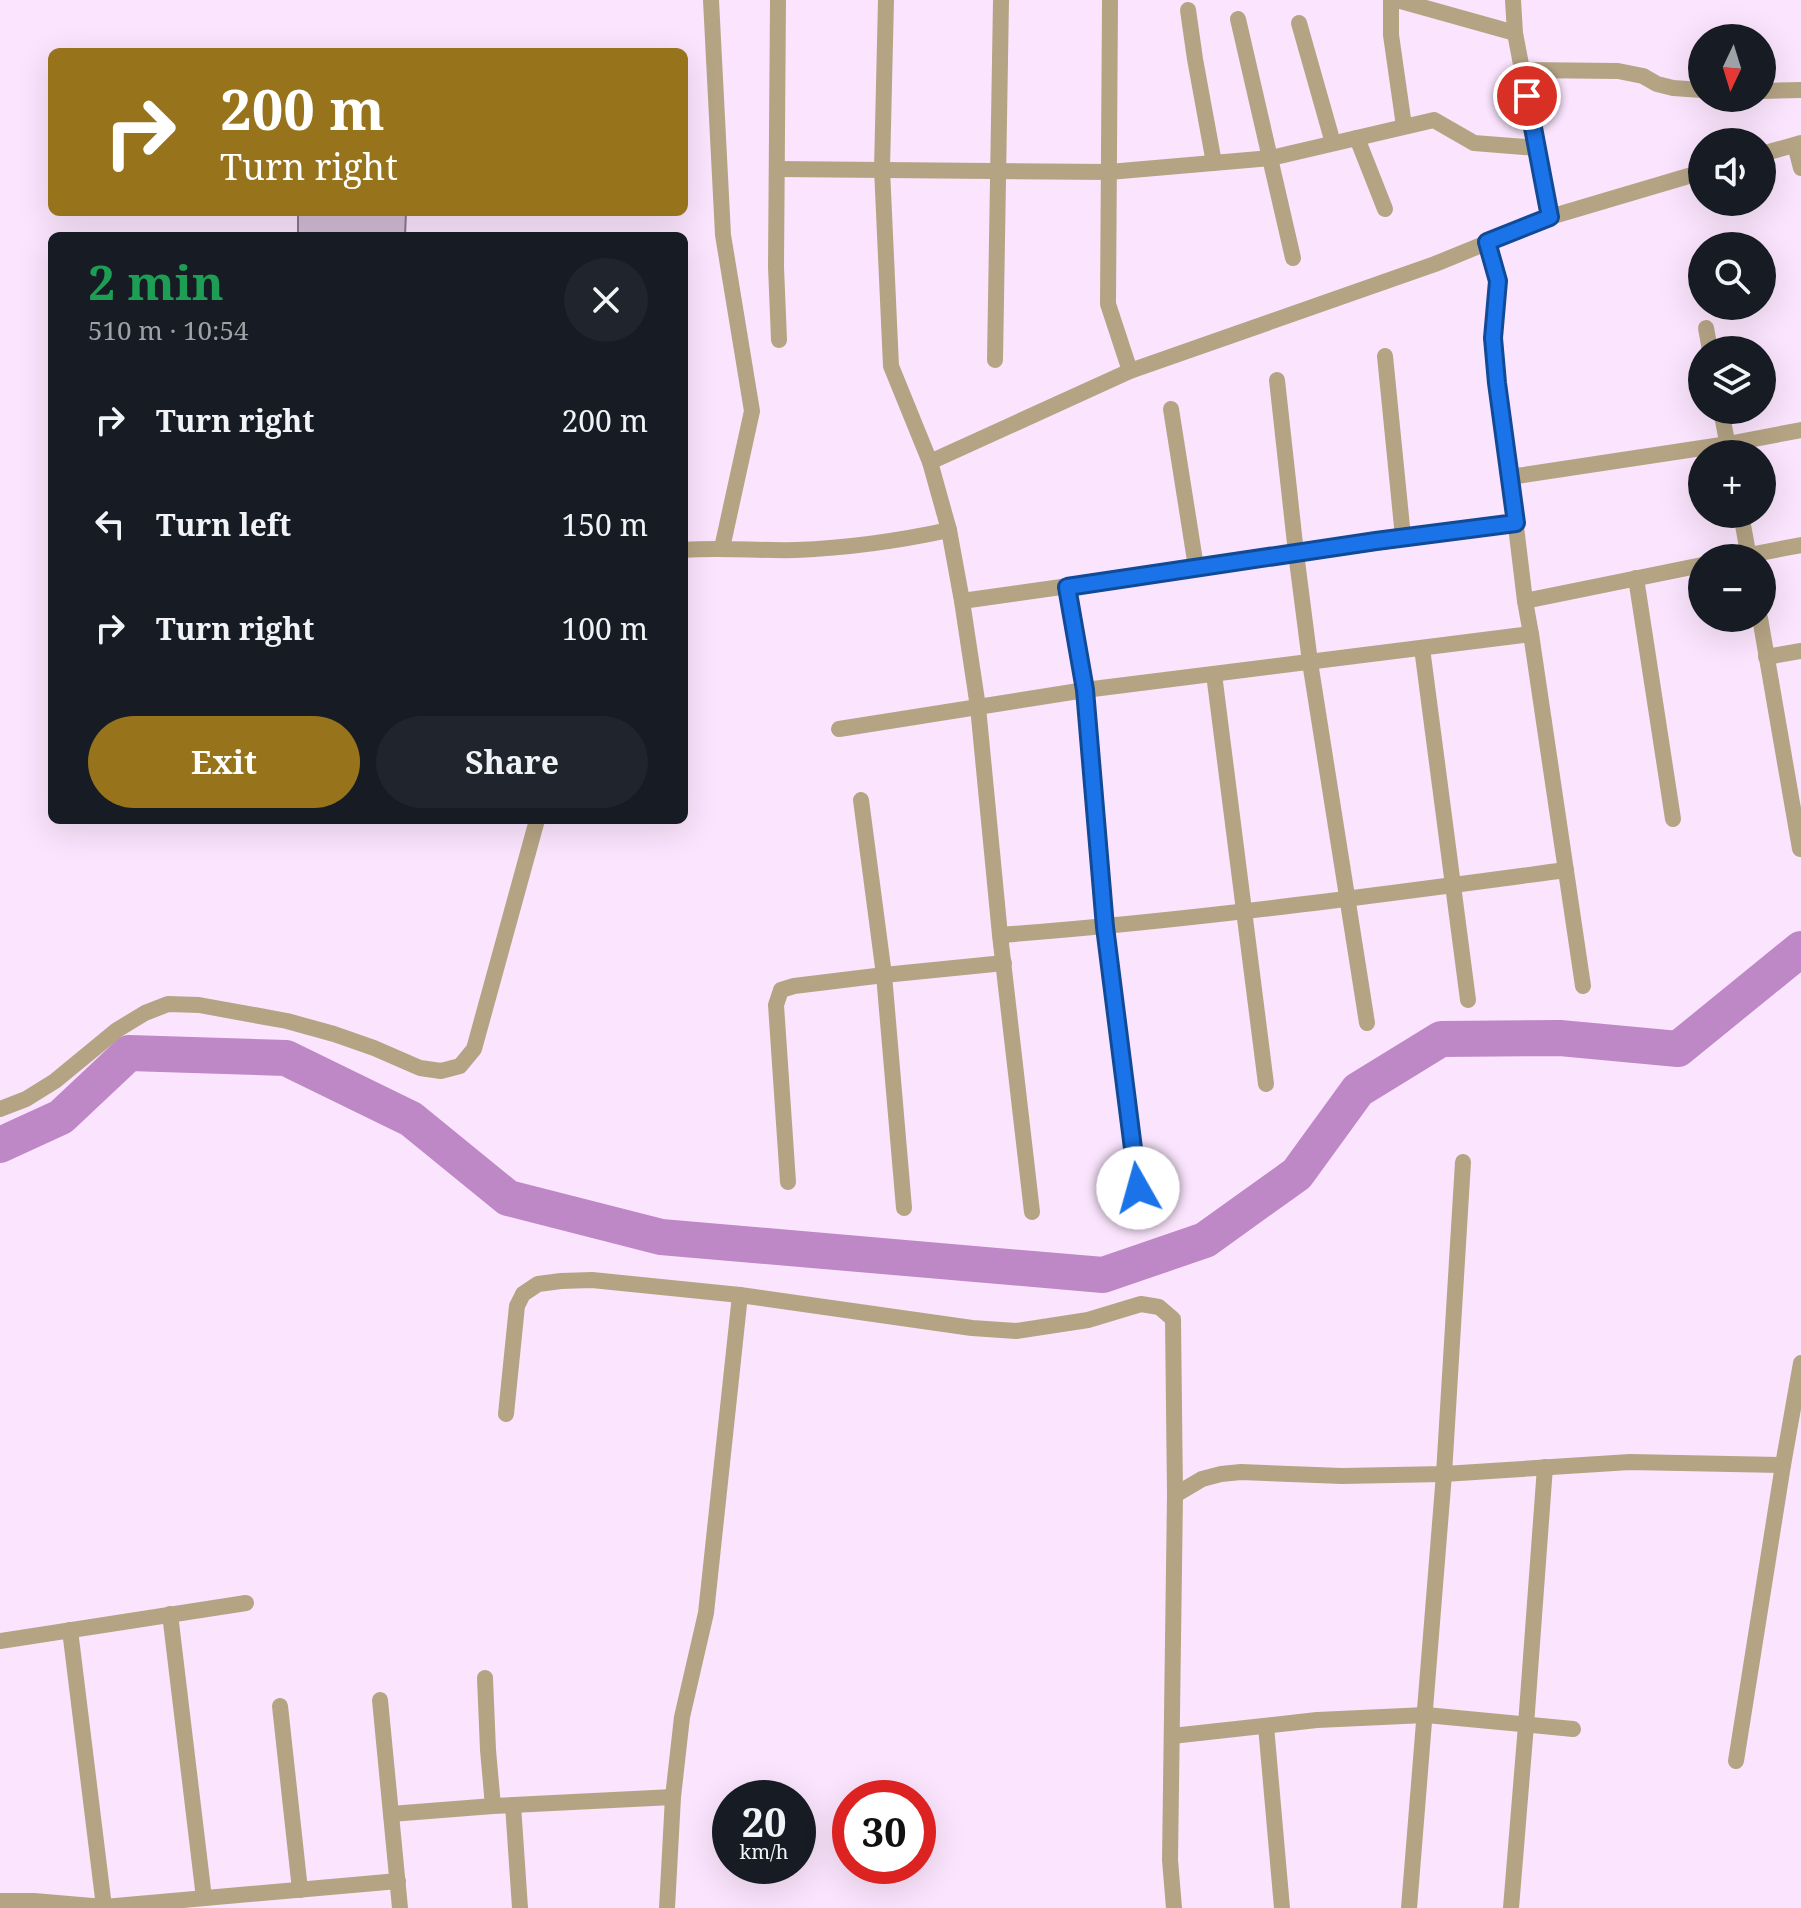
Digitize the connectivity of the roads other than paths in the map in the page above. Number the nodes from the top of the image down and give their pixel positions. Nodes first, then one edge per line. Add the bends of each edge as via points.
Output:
1 (711, 0) edge
2 (778, 0) edge
3 (886, 0) edge
4 (1001, 0) edge
5 (1110, 0) edge
6 (1394, 0) edge
7 (1513, 0) edge
8 (1188, 10) dead end
9 (1238, 19) dead end
10 (1299, 23) dead end
11 (1515, 33) junction
12 (1522, 70) junction
13 (1688, 89) edge
14 (1801, 90) edge
15 (1776, 91) edge
16 (1404, 126) junction
17 (1357, 138) junction
18 (1333, 143) junction
19 (1798, 144) edge
20 (1537, 148) junction
21 (1776, 150) edge
22 (1271, 158) junction
23 (1214, 163) junction
24 (1801, 168) edge
25 (777, 169) junction
26 (882, 169) junction
27 (999, 171) junction
28 (1109, 172) junction
29 (1688, 176) edge
30 (1385, 209) dead end
31 (1550, 217) junction
32 (1487, 242) junction
33 (1293, 258) dead end
34 (1706, 328) dead end
35 (1707, 336) edge
36 (779, 340) dead end
37 (1385, 356) dead end
38 (995, 360) dead end
39 (1130, 371) junction
40 (1277, 380) dead end
41 (1171, 409) dead end
42 (1801, 430) edge
43 (1763, 440) edge
44 (1688, 454) edge
45 (930, 462) junction
46 (1510, 477) junction
47 (1516, 523) junction
48 (949, 530) junction
49 (1403, 537) junction
50 (1801, 545) edge
51 (722, 548) junction
52 (688, 550) edge
53 (1776, 550) edge
54 (1296, 553) junction
55 (1196, 567) junction
56 (1688, 568) edge
57 (1636, 578) junction
58 (1067, 587) junction
59 (962, 601) junction
60 (1525, 601) junction
61 (1762, 632) edge
62 (1531, 634) junction
63 (1422, 648) junction
64 (1801, 651) edge
65 (1766, 657) junction
66 (1310, 662) junction
67 (1214, 674) junction
68 (1085, 690) junction
69 (978, 707) junction
70 (839, 729) dead end
71 (861, 800) dead end
72 (1673, 819) dead end
73 (536, 824) edge
74 (1800, 849) edge
75 (1566, 870) junction
76 (1453, 885) junction
77 (1347, 899) junction
78 (1243, 911) junction
79 (1105, 927) junction
80 (1000, 935) junction
81 (1004, 963) junction
82 (884, 975) junction
83 (1583, 986) dead end
84 (1468, 1000) dead end
85 (1367, 1023) dead end
86 (1266, 1084) dead end
87 (0, 1109) edge
88 (1463, 1162) dead end
89 (788, 1182) dead end
90 (1138, 1188) dead end
91 (904, 1208) dead end
92 (1032, 1212) dead end
93 (740, 1295) junction
94 (1801, 1363) edge
95 (506, 1414) dead end
96 (1783, 1465) junction
97 (1545, 1467) junction
98 (1444, 1474) junction
99 (1175, 1495) junction
100 (246, 1603) dead end
101 (170, 1614) junction
102 (70, 1630) junction
103 (0, 1641) edge
104 (485, 1678) dead end
105 (380, 1700) dead end
106 (280, 1706) dead end
107 (1426, 1715) junction
108 (1526, 1725) junction
109 (1266, 1726) junction
110 (1573, 1729) dead end
111 (1172, 1736) junction
112 (1736, 1761) dead end
113 (673, 1797) junction
114 (513, 1805) junction
115 (493, 1806) junction
116 (391, 1814) junction
117 (398, 1881) junction
118 (300, 1890) junction
119 (204, 1898) junction
120 (0, 1901) edge
121 (34, 1904) edge
122 (104, 1907) edge
123 (400, 1908) edge
124 (520, 1908) edge
125 (667, 1908) edge
126 (1174, 1908) edge
127 (1282, 1908) edge
128 (1409, 1908) edge
129 (1511, 1908) edge

1 - 51 street via 723,235 752,411
2 - 25 street
3 - 26 street
4 - 27 street
5 - 28 street
6 - 11 street
6 - 16 street via 1392,46
7 - 11 street
8 - 23 street
9 - 22 street
10 - 18 street
11 - 12 street
12 - 13 street via 1618,71
12 - 20 street
14 - 15 street
16 - 17 street
16 - 20 street via 1434,120 1474,143
17 - 18 street
17 - 30 street
18 - 22 street
19 - 21 street
19 - 24 street
20 - 31 street
22 - 23 street
22 - 33 street
23 - 28 street
25 - 26 street
25 - 36 street
26 - 27 street
26 - 45 street via 891,366
27 - 28 street
27 - 38 street
28 - 39 street via 1108,304
29 - 31 street
31 - 32 street
32 - 39 street
32 - 46 street via 1498,281 1493,338
34 - 35 street
37 - 49 street
39 - 45 street
40 - 54 street
41 - 55 street
42 - 43 street
44 - 46 street
45 - 48 street
46 - 47 street
47 - 49 street
47 - 60 street
48 - 51 street via 850,547
48 - 59 street
49 - 54 street
50 - 53 street
51 - 52 street
54 - 55 street
54 - 66 street
55 - 58 street
56 - 57 street
57 - 60 street
57 - 72 street
58 - 59 street
58 - 68 street
59 - 69 street
60 - 62 street
61 - 65 street
62 - 63 street
62 - 75 street
63 - 66 street
63 - 76 street
64 - 65 street
65 - 74 street
66 - 67 street
66 - 77 street
67 - 68 street
67 - 78 street
68 - 69 street
68 - 79 street
69 - 70 street
69 - 80 street
71 - 82 street
73 - 87 street via 474,1049 460,1066 441,1071 420,1068 287,1021 168,1004 117,1030 36,1093
75 - 76 street
75 - 83 street
76 - 77 street
76 - 84 street
77 - 78 street
77 - 85 street
78 - 79 street
78 - 86 street
79 - 80 street
79 - 90 street
80 - 81 street
81 - 82 street
81 - 92 street
82 - 89 street via 781,990 776,1005
82 - 91 street
88 - 98 street
93 - 95 street via 592,1280 538,1284 517,1306
93 - 99 street via 1016,1331 1088,1320 1141,1304 1159,1307 1173,1319
93 - 113 street via 706,1613 682,1717
94 - 96 street
96 - 97 street via 1630,1462
96 - 112 street
97 - 98 street
97 - 108 street
98 - 99 street via 1241,1472 1202,1479
98 - 107 street
99 - 111 street
100 - 101 street
101 - 102 street
101 - 119 street
102 - 103 street
102 - 122 street
104 - 115 street
105 - 116 street
106 - 118 street
107 - 108 street
107 - 109 street
107 - 128 street
108 - 110 street
108 - 129 street
109 - 111 street
109 - 127 street
111 - 126 street
113 - 114 street
113 - 125 street
114 - 115 street
114 - 124 street
115 - 116 street
116 - 117 street
117 - 118 street
117 - 123 street
118 - 119 street
119 - 122 street
120 - 121 street
121 - 122 street

